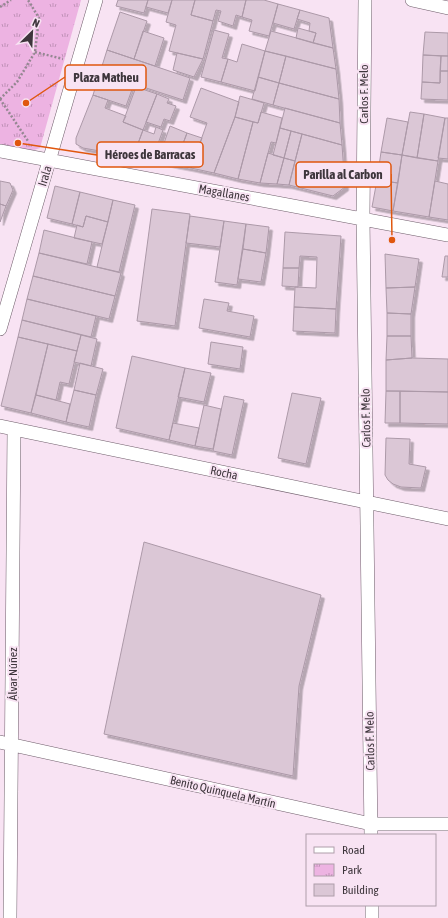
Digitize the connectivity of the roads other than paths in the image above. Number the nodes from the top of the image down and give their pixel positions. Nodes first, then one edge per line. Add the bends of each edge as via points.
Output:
1 (96, 0) edge
2 (365, 0) edge
3 (412, 0) edge
4 (448, 8) edge
5 (0, 151) edge
6 (50, 160) junction
7 (363, 218) junction
8 (448, 235) edge
9 (0, 329) edge
10 (0, 426) edge
11 (14, 429) junction
12 (367, 502) junction
13 (448, 519) edge
14 (6, 744) edge
15 (448, 824) edge
16 (371, 830) edge
17 (372, 906) edge
18 (10, 918) edge
19 (372, 918) edge

1 - 6 street, Irala
2 - 7 street, Carlos F. Melo
3 - 4 street
5 - 6 street, Magallanes
6 - 7 street, Magallanes
6 - 9 street, Irala
7 - 8 street, Magallanes
7 - 12 street, Carlos F. Melo
10 - 11 street, Rocha
11 - 12 street, Rocha
11 - 14 street, Álvar Núñez
12 - 13 street, Rocha
12 - 16 street, Carlos F. Melo
14 - 16 street, Benito Quinquela Martín
14 - 18 street, Álvar Núñez
15 - 16 street, Benito Quinquela Martín
17 - 19 street

